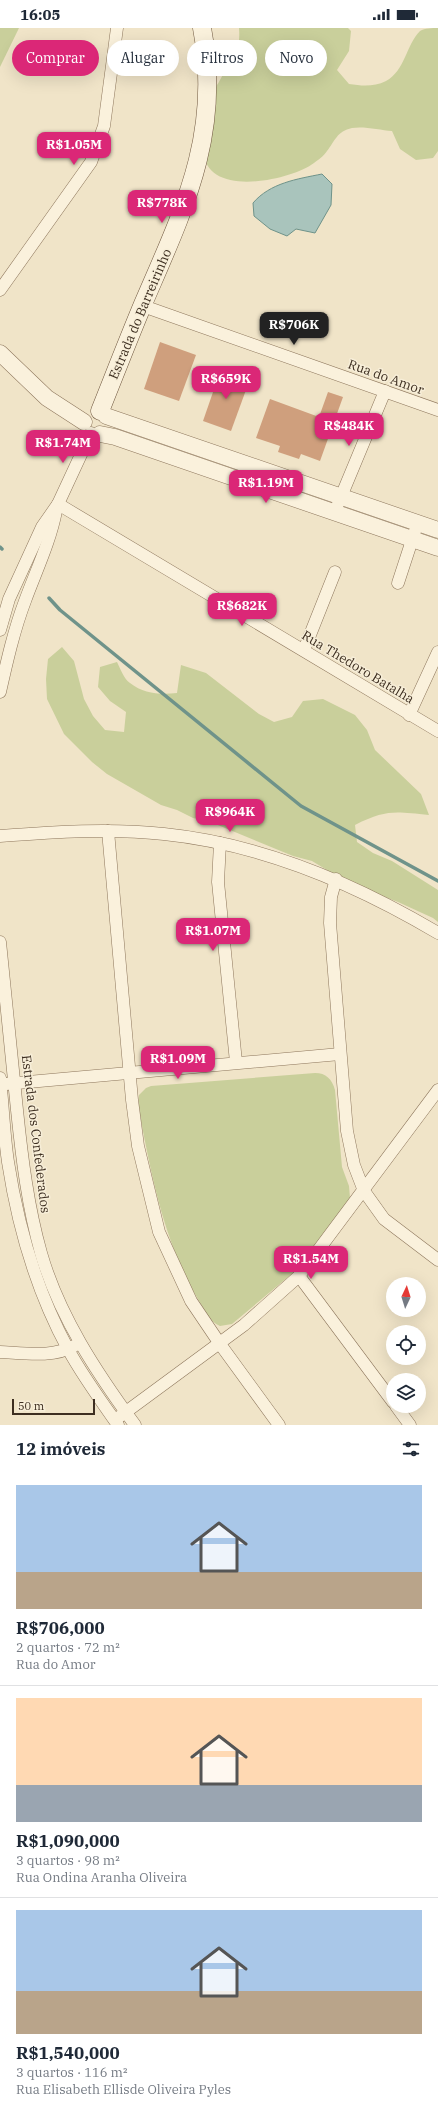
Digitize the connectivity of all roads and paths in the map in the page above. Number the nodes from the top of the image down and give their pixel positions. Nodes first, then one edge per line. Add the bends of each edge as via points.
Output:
1 (117, 28) edge
2 (202, 28) edge
3 (0, 290) edge
4 (142, 306) junction
5 (0, 353) edge
6 (386, 391) junction
7 (438, 410) edge
8 (103, 414) junction
9 (92, 430) junction
10 (341, 496) junction
11 (58, 504) junction
12 (335, 512) junction
13 (418, 523) junction
14 (438, 530) edge
15 (412, 539) junction
16 (438, 548) edge
17 (335, 572) dead end
18 (398, 583) dead end
19 (5, 599) edge
20 (25, 602) junction
21 (0, 630) edge
22 (304, 650) junction
23 (438, 652) edge
24 (0, 692) edge
25 (409, 714) junction
26 (438, 731) edge
27 (108, 831) junction
28 (0, 836) edge
29 (220, 843) junction
30 (336, 879) junction
31 (438, 933) edge
32 (0, 942) edge
33 (2, 970) edge
34 (340, 1054) junction
35 (236, 1062) junction
36 (130, 1072) junction
37 (0, 1081) edge
38 (14, 1083) junction
39 (438, 1090) edge
40 (4, 1161) edge
41 (23, 1161) junction
42 (364, 1190) junction
43 (438, 1260) edge
44 (299, 1276) junction
45 (80, 1343) junction
46 (220, 1344) junction
47 (68, 1350) junction
48 (0, 1352) edge
49 (386, 1393) edge
50 (125, 1412) junction
51 (401, 1413) edge
52 (117, 1422) edge
53 (135, 1425) edge
54 (279, 1425) edge
55 (410, 1425) edge

1 - 3 street via 104,126 92,162
2 - 4 main road, Estrada do Barreirinho via 208,90 206,125 199,160 180,219
4 - 6 street, Rua do Amor
4 - 8 main road, Estrada do Barreirinho
5 - 9 street via 47,398
6 - 7 street, Rua do Amor
6 - 10 street
8 - 9 street via 107,428
8 - 9 street via 89,413
8 - 10 street
9 - 11 street
9 - 12 street
10 - 12 street
10 - 13 street
11 - 19 street via 42,527
11 - 20 street via 52,532
11 - 22 street, Rua Thedoro Batalha
12 - 15 street
13 - 14 street
13 - 15 street
15 - 16 street
15 - 18 street
17 - 22 street
19 - 20 street
19 - 21 street
20 - 24 street
22 - 25 street, Rua Thedoro Batalha
23 - 25 street
25 - 26 street, Rua Thedoro Batalha
27 - 28 street
27 - 29 street via 164,834
27 - 36 street
29 - 30 street via 274,857
29 - 35 street via 218,882
30 - 31 street
30 - 34 street via 331,897 330,923
32 - 33 street, Estrada dos Confederados
33 - 38 street, Estrada dos Confederados
34 - 35 street
34 - 42 street via 349,1147
35 - 36 street
36 - 38 street
36 - 46 street via 138,1146 159,1232 191,1301
37 - 38 street
37 - 40 street, Estrada dos Confederados
38 - 41 street, Estrada dos Confederados
39 - 42 street
40 - 41 street
40 - 47 street, Estrada dos Confederados via 29,1258
41 - 45 street, Estrada dos Confederados via 30,1206 42,1254 56,1292
42 - 43 street via 384,1219
42 - 44 street
44 - 46 street
44 - 49 street
45 - 47 street
45 - 50 street, Estrada dos Confederados
46 - 50 street
46 - 54 street
47 - 48 street via 48,1353
47 - 52 street, Estrada dos Confederados
50 - 52 street
50 - 53 street, Estrada dos Confederados
51 - 55 street

